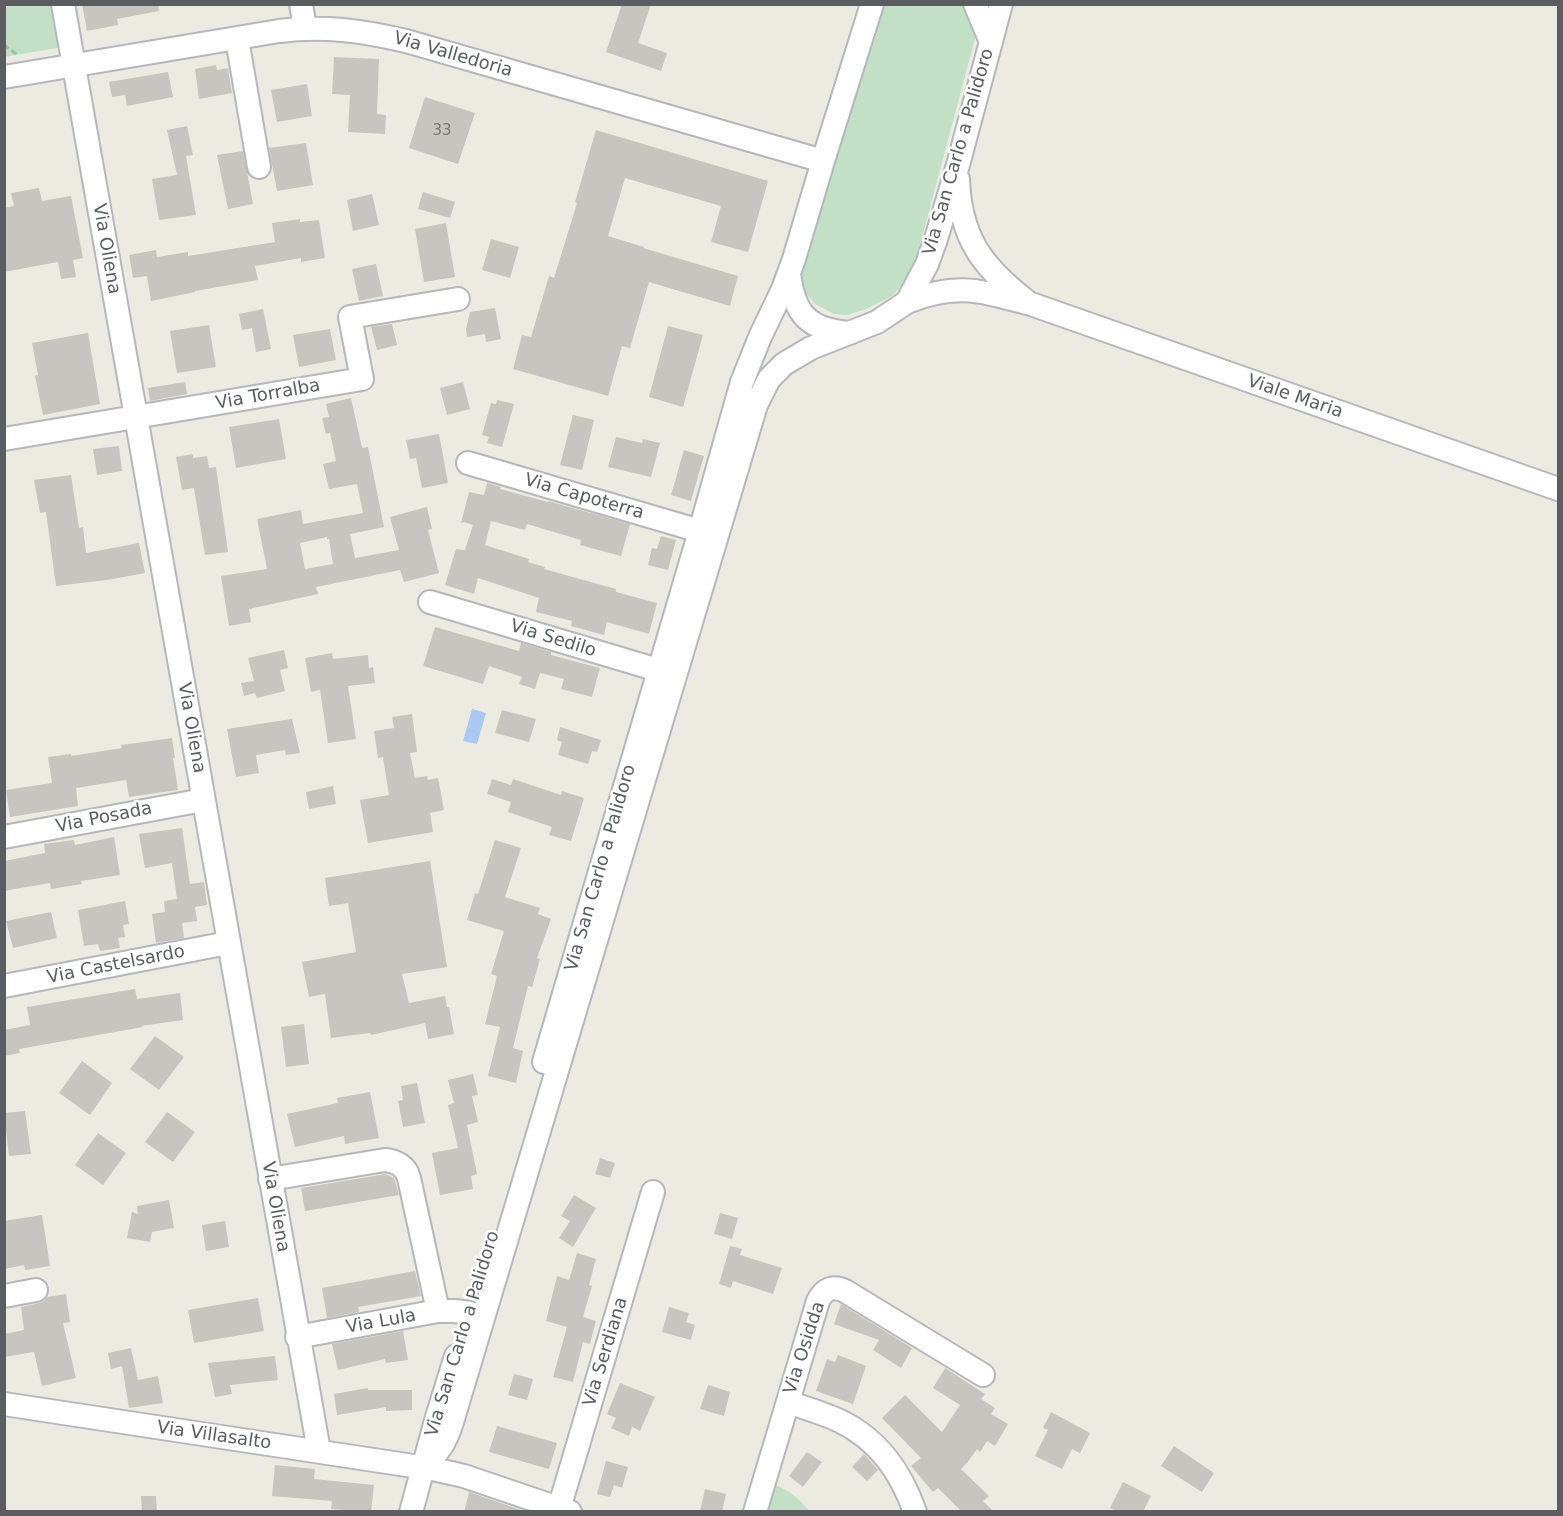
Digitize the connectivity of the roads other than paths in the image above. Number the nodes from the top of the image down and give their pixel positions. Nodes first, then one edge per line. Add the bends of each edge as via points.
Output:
1 (63, 4) edge
2 (301, 4) edge
3 (872, 4) edge
4 (975, 4) edge
5 (1001, 4) edge
6 (305, 28) junction
7 (237, 39) junction
8 (991, 42) junction
9 (74, 65) junction
10 (4, 77) edge
11 (823, 161) junction
12 (958, 165) junction
13 (259, 167) dead end
14 (789, 273) junction
15 (458, 299) dead end
16 (907, 302) junction
17 (1030, 304) junction
18 (850, 333) junction
19 (136, 417) junction
20 (4, 439) edge
21 (468, 463) dead end
22 (1558, 489) edge
23 (700, 531) junction
24 (430, 602) dead end
25 (667, 672) junction
26 (203, 800) junction
27 (4, 837) edge
28 (228, 943) junction
29 (4, 986) edge
30 (270, 1179) junction
31 (653, 1192) dead end
32 (36, 1290) dead end
33 (4, 1296) edge
34 (438, 1311) junction
35 (470, 1313) junction
36 (297, 1336) junction
37 (983, 1375) dead end
38 (788, 1402) junction
39 (4, 1404) edge
40 (319, 1451) junction
41 (423, 1467) junction
42 (563, 1510) edge
43 (411, 1512) edge
44 (755, 1512) edge
45 (915, 1512) edge

1 - 9 street, Via Oliena
2 - 6 street
3 - 11 street, Via San Carlo a Palidoro
4 - 8 street
5 - 8 street, Via San Carlo a Palidoro
6 - 7 street, Via Valledoria
6 - 11 street, Via Valledoria via 362,32 406,41
7 - 9 street, Via Valledoria
7 - 13 street
8 - 12 street, Via San Carlo a Palidoro
9 - 10 street, Via Valledoria
9 - 19 street, Via Oliena
11 - 14 street, Via San Carlo a Palidoro
12 - 16 street, Via San Carlo a Palidoro via 936,239
12 - 17 street, Viale Maria via 961,211 973,243 995,274
14 - 18 street, Via San Carlo a Palidoro via 793,296 804,317 826,329
14 - 23 street, Via San Carlo a Palidoro via 742,382
15 - 19 street, Via Torralba via 350,317 362,379
16 - 17 street, Viale Maria via 941,291 964,290
16 - 18 street, Via San Carlo a Palidoro via 877,322
17 - 22 street, Viale Maria
18 - 25 street, Via San Carlo a Palidoro via 802,352 776,371 764,387
19 - 20 street, Via Torralba
19 - 26 street, Via Oliena
21 - 23 street, Via Capoterra
23 - 25 street, Via San Carlo a Palidoro
24 - 25 street, Via Sedilo
25 - 35 street, Via San Carlo a Palidoro
25 - 41 street, Via San Carlo a Palidoro via 452,1422 444,1444
26 - 27 street, Via Posada
26 - 28 street, Via Oliena
28 - 29 street, Via Castelsardo
28 - 30 street, Via Oliena
30 - 34 street, Via Lula via 385,1160 404,1168
30 - 36 street, Via Oliena
31 - 42 street, Via Serdiana
32 - 33 street
34 - 35 street
34 - 36 street, Via Lula
35 - 41 street, Via San Carlo a Palidoro
36 - 40 street, Via Oliena
37 - 38 street, Via Osidda via 845,1291 831,1288 818,1301
38 - 44 street, Via Osidda
38 - 45 street via 838,1420 873,1444 893,1465
39 - 40 street, Via Villasalto
40 - 41 street, Via Villasalto
41 - 42 street, Via Villasalto via 464,1476
41 - 43 street, Via San Carlo a Palidoro

